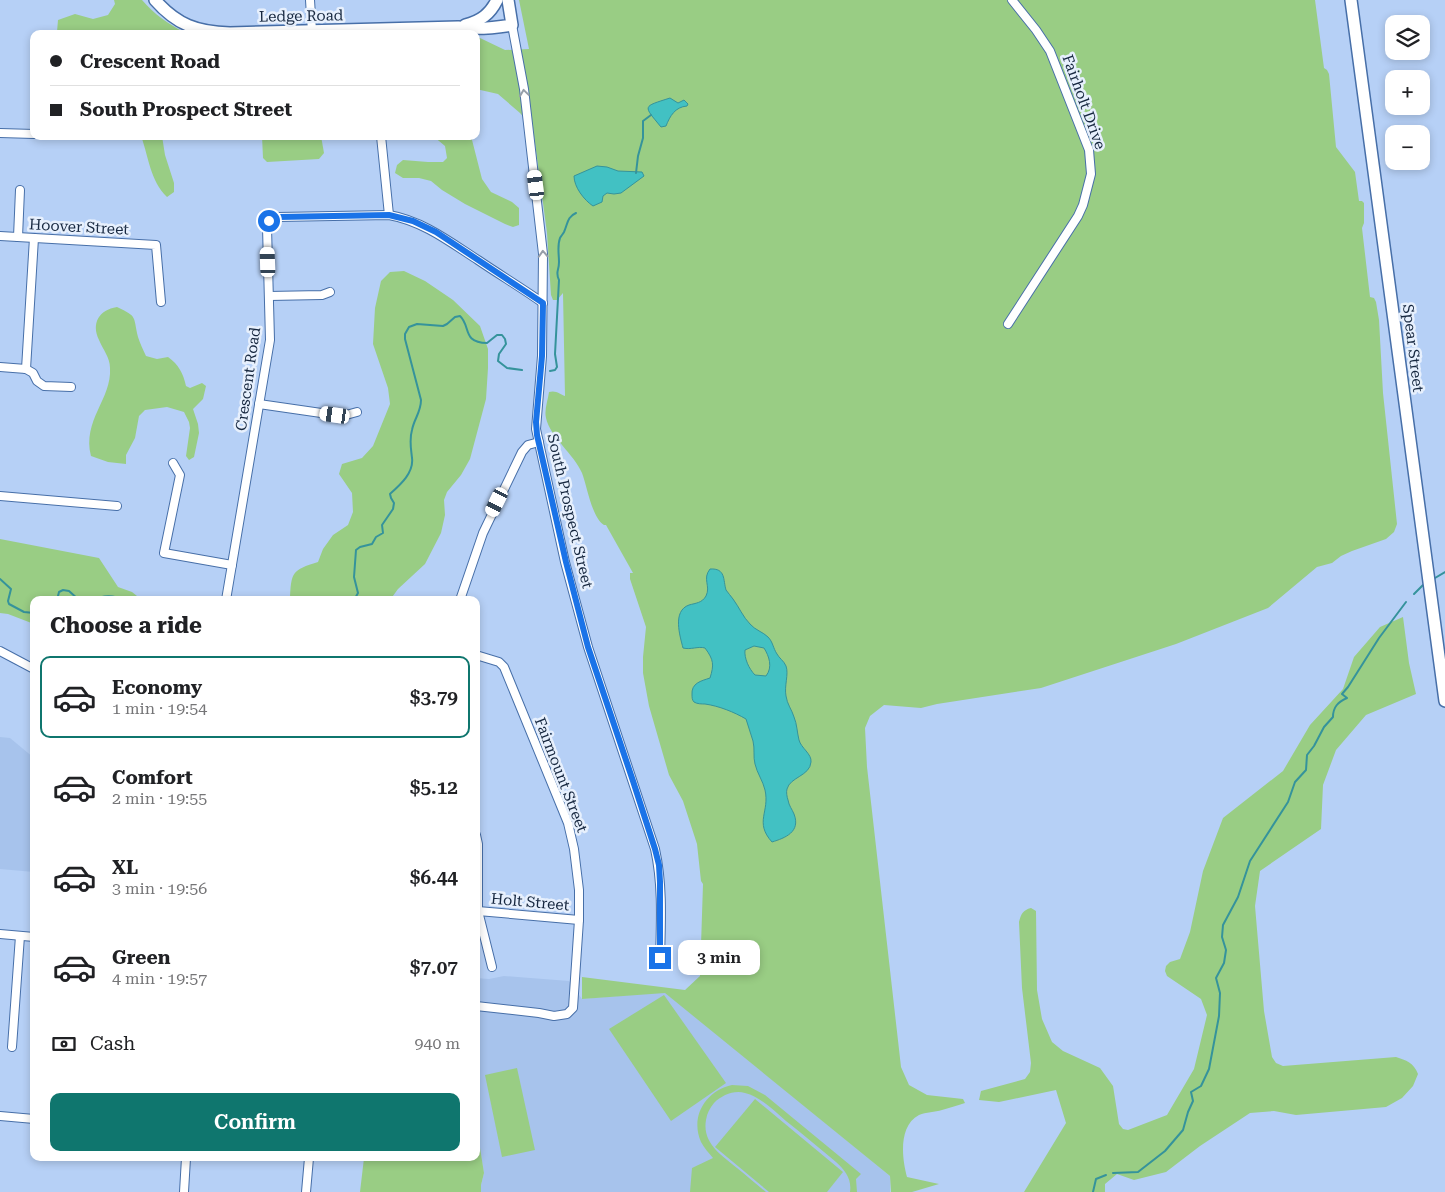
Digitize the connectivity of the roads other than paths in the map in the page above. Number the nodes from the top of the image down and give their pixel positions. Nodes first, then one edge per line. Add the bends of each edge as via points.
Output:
1 (155, 0) edge
2 (310, 0) edge
3 (498, 0) edge
4 (508, 0) edge
5 (1012, 0) edge
6 (1351, 0) edge
7 (512, 25) junction
8 (458, 27) junction
9 (200, 30) edge
10 (312, 30) edge
11 (406, 30) edge
12 (0, 133) edge
13 (30, 134) edge
14 (381, 140) edge
15 (20, 190) dead end
16 (389, 215) junction
17 (0, 236) edge
18 (18, 237) junction
19 (34, 238) junction
20 (330, 292) dead end
21 (269, 296) junction
22 (161, 302) dead end
23 (543, 303) junction
24 (1008, 324) dead end
25 (0, 367) edge
26 (26, 369) junction
27 (71, 387) dead end
28 (259, 404) junction
29 (357, 412) dead end
30 (539, 442) junction
31 (174, 463) dead end
32 (0, 496) edge
33 (117, 506) dead end
34 (232, 565) junction
35 (227, 596) edge
36 (461, 596) edge
37 (0, 651) edge
38 (480, 656) edge
39 (30, 667) edge
40 (1445, 701) edge
41 (480, 911) edge
42 (480, 919) edge
43 (579, 920) junction
44 (0, 934) edge
45 (20, 936) junction
46 (30, 937) edge
47 (660, 958) dead end
48 (492, 968) dead end
49 (480, 1006) edge
50 (12, 1047) dead end
51 (0, 1116) edge
52 (30, 1119) edge
53 (186, 1161) edge
54 (309, 1161) edge
55 (184, 1192) edge
56 (306, 1192) edge

1 - 9 main road, Ledge Road via 180,22
2 - 10 street
3 - 8 main road, Ledge Road via 483,19
4 - 7 main road, South Prospect Street
5 - 24 street, Fairholt Drive via 1050,51 1087,145 1091,174 1078,216
6 - 40 main road, Spear Street
7 - 8 main road, Ledge Road via 472,29
23 -> 7 street, South Prospect Street via 538,205 524,89
8 - 11 main road, Ledge Road
12 - 13 street
14 - 16 street
15 - 18 street
16 - 21 street, Crescent Road via 271,218 267,227
16 - 23 street, Crescent Road via 413,221 436,232
17 - 18 street, Hoover Street
18 - 19 street, Hoover Street
19 - 22 street, Hoover Street via 156,245
19 - 26 street
20 - 21 street
21 - 28 street, Crescent Road via 270,340
23 - 30 street, South Prospect Street via 536,422
25 - 26 street
26 - 27 street via 39,384
28 - 29 street via 335,415
28 - 34 street, Crescent Road
30 - 36 street via 528,445 522,452 483,532
30 - 47 street, South Prospect Street via 588,647 657,857
31 - 34 street via 180,475 164,553
32 - 33 street
34 - 35 street, Crescent Road
37 - 39 street
38 - 43 street, Fairmount Street via 499,662 504,668 566,816 576,865
41 - 43 street, Holt Street
42 - 48 street
43 - 49 street, Fairmount Street via 573,1008 567,1014 554,1016
44 - 45 street
45 - 46 street
45 - 50 street
51 - 52 street
53 - 55 street
54 - 56 street

